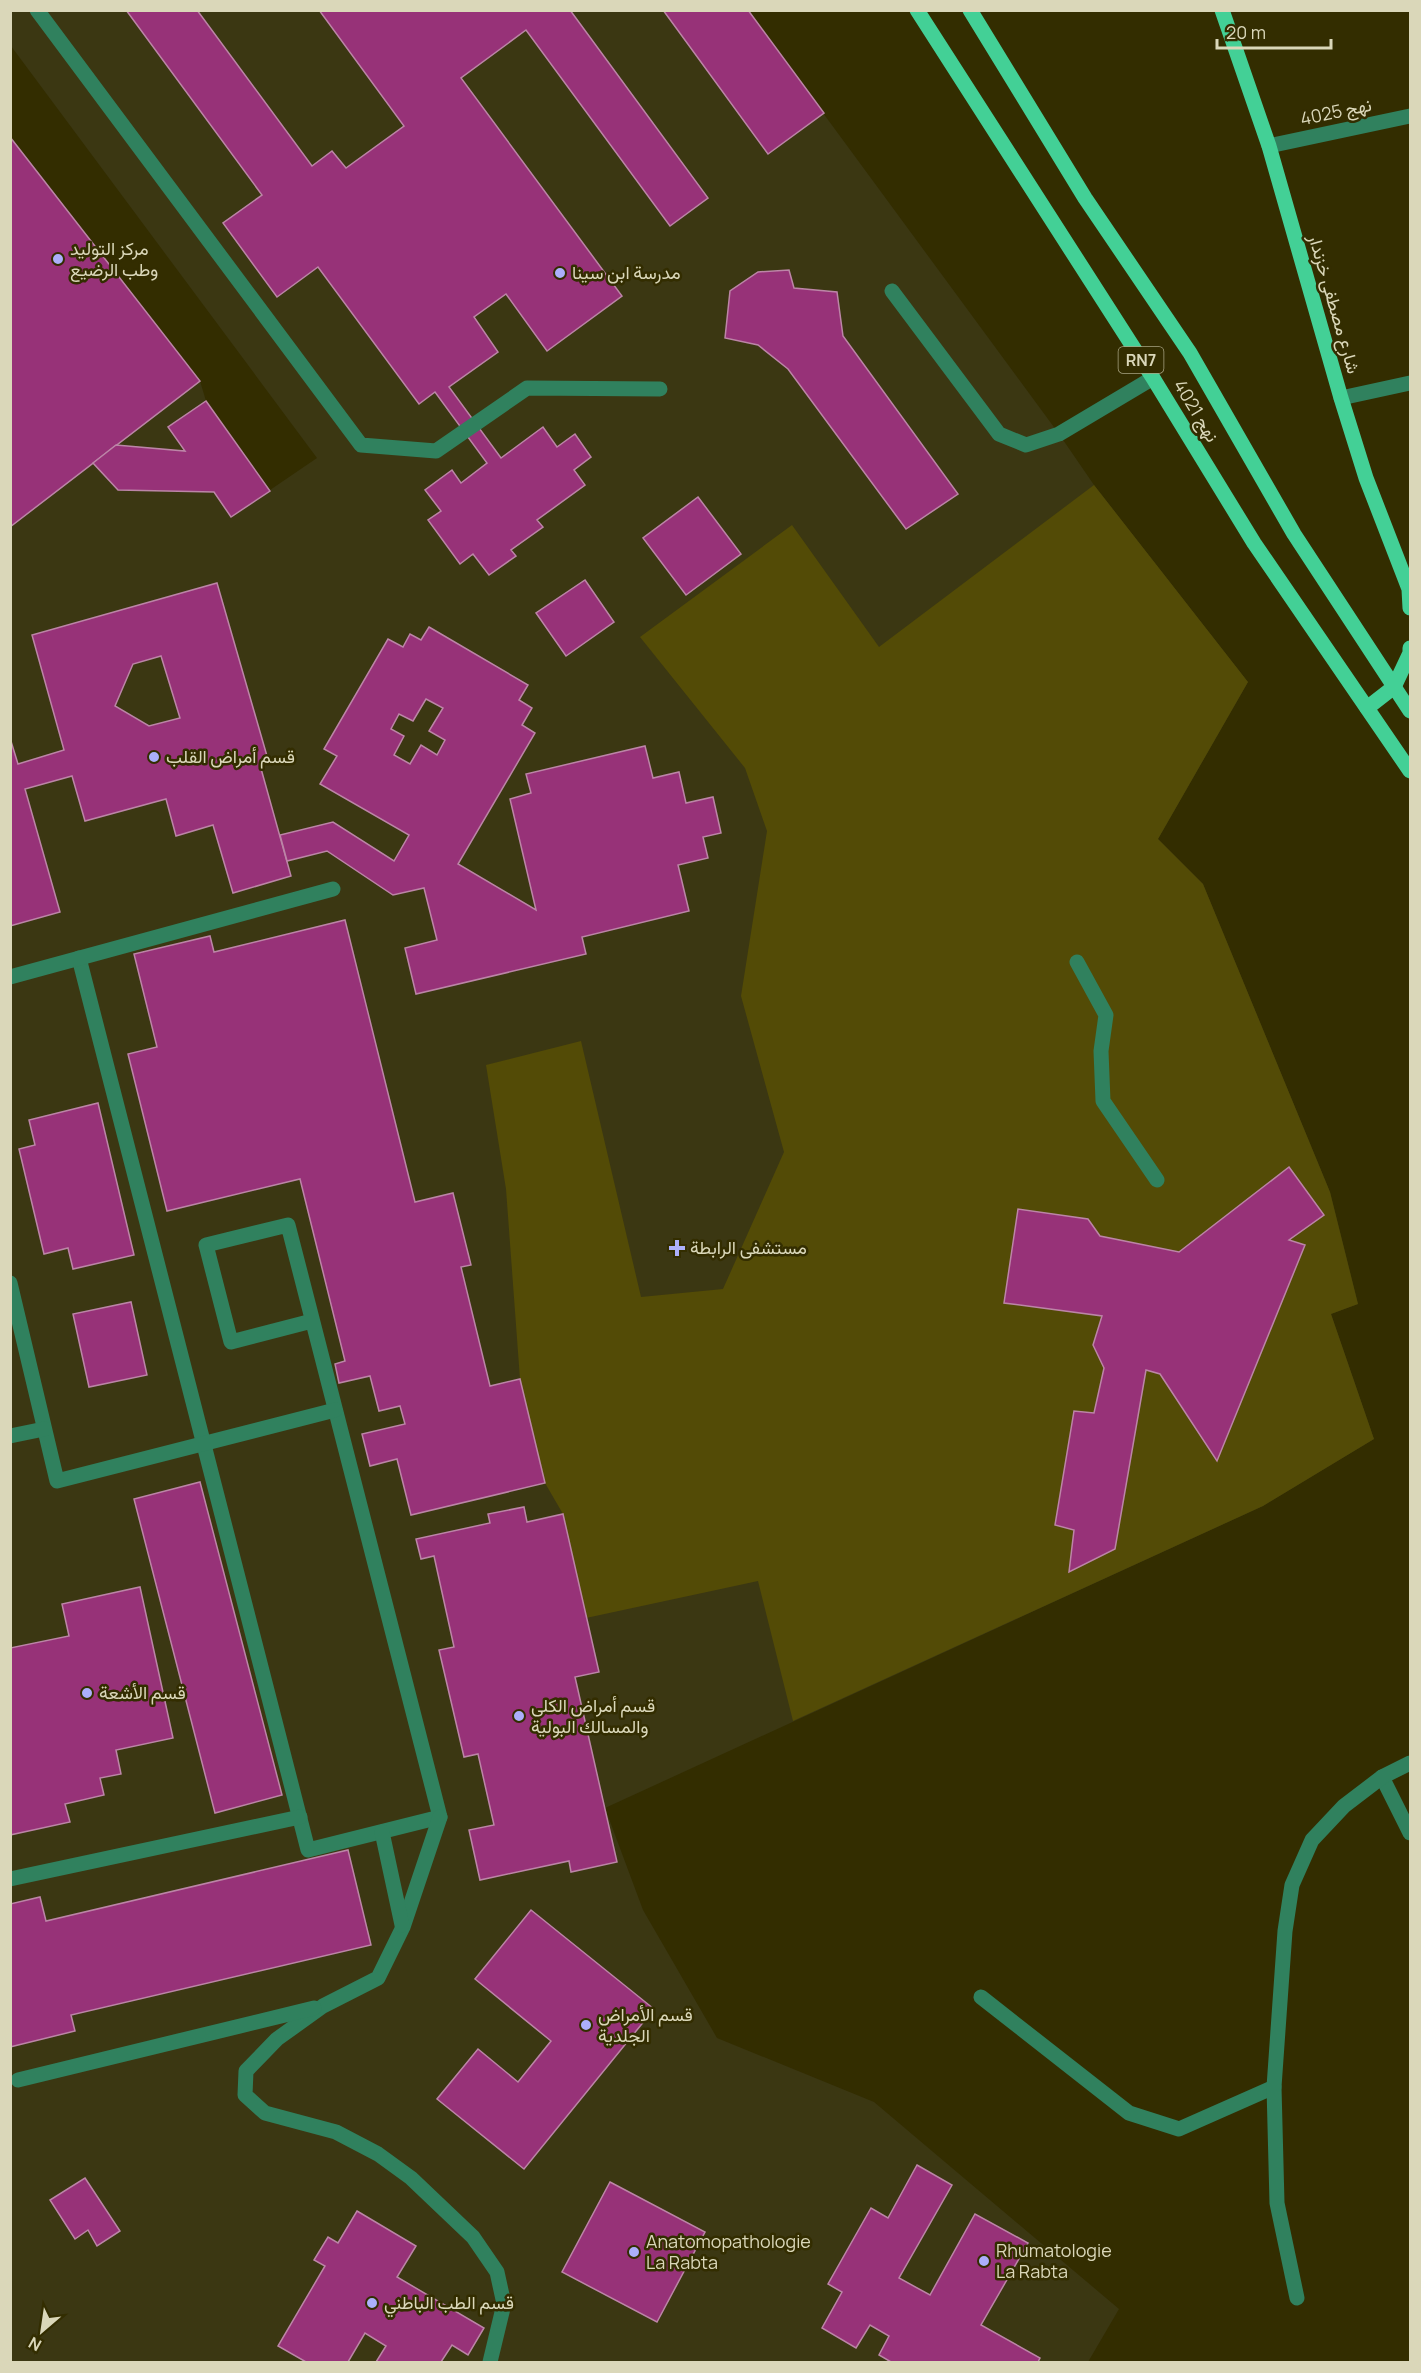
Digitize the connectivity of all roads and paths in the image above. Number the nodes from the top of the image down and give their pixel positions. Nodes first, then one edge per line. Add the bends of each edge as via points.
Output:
1 (37, 10) edge
2 (917, 10) edge
3 (969, 10) edge
4 (1222, 10) edge
5 (1410, 116) edge
6 (1269, 146) junction
7 (892, 291) dead end
8 (1153, 378) junction
9 (1410, 383) edge
10 (660, 389) dead end
11 (1341, 398) junction
12 (1410, 608) edge
13 (1410, 648) edge
14 (1394, 687) junction
15 (1367, 708) junction
16 (1410, 711) edge
17 (1410, 771) edge
18 (333, 889) dead end
19 (79, 958) junction
20 (1077, 962) dead end
21 (10, 977) edge
22 (1157, 1180) dead end
23 (10, 1283) edge
24 (312, 1321) junction
25 (335, 1410) junction
26 (44, 1429) junction
27 (10, 1436) edge
28 (204, 1444) junction
29 (1410, 1763) edge
30 (1382, 1777) junction
31 (440, 1817) junction
32 (300, 1818) junction
33 (382, 1832) junction
34 (1410, 1833) edge
35 (10, 1879) edge
36 (402, 1927) junction
37 (981, 1997) dead end
38 (323, 2006) junction
39 (18, 2080) dead end
40 (1274, 2087) junction
41 (1297, 2298) dead end
42 (490, 2362) edge

1 - 10 street via 361,445 436,451 527,388
2 - 8 main road, نهج 4021 / RN7
3 - 14 main road, نهج 4021 / RN7 via 1085,198 1191,353 1294,534
4 - 6 main road, شارع مصطفى خزندار
5 - 6 street, نهج 4025
6 - 11 main road, شارع مصطفى خزندار
7 - 8 street via 999,434 1026,445 1059,434
8 - 15 main road, نهج 4021 / RN7 via 1254,543
9 - 11 street
11 - 12 main road, شارع مصطفى خزندار via 1408,589
13 - 14 main road
14 - 15 main road
14 - 16 main road, RN7
15 - 17 main road, RN7
18 - 19 street
19 - 21 street
19 - 28 street
20 - 22 street via 1106,1015 1101,1051 1103,1101
23 - 26 street
24 - 24 street via 288,1225 206,1245 231,1342
24 - 25 street
25 - 28 street
25 - 31 street
26 - 27 street
26 - 28 street via 57,1481
28 - 32 street
29 - 30 street
30 - 34 street
30 - 40 street via 1344,1806 1312,1840 1292,1885
31 - 33 street
31 - 36 street
32 - 33 street via 308,1850
32 - 35 street
33 - 36 street
36 - 38 street via 378,1978
37 - 40 street via 1129,2113 1179,2129
38 - 39 street
38 - 42 street via 277,2039 246,2071 245,2095 265,2114 336,2132 378,2154 411,2178 473,2236 497,2272 504,2304
40 - 41 street via 1277,2203

